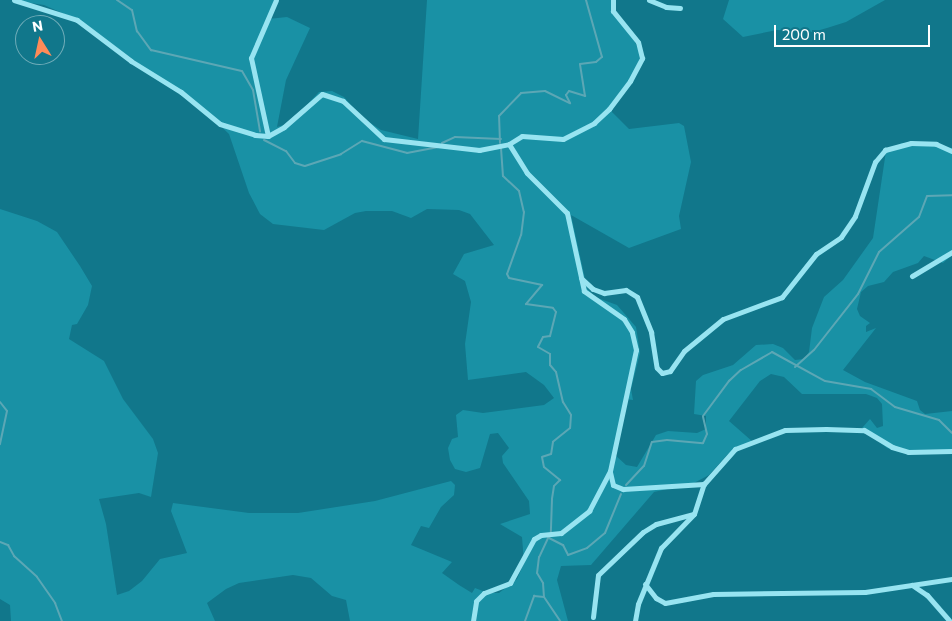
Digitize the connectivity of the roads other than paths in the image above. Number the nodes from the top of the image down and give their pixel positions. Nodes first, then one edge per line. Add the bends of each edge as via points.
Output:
1 (14, 0) edge
2 (276, 0) edge
3 (613, 0) edge
4 (649, 0) edge
5 (680, 8) dead end
6 (268, 136) junction
7 (508, 144) junction
8 (952, 151) edge
9 (952, 252) edge
10 (912, 276) dead end
11 (580, 278) junction
12 (952, 451) edge
13 (610, 471) junction
14 (704, 484) junction
15 (694, 514) junction
16 (952, 579) edge
17 (645, 584) junction
18 (912, 585) junction
19 (593, 617) dead end
20 (473, 621) edge
21 (635, 621) edge
22 (950, 621) edge

1 - 6 street via 77,20 130,61 181,92 220,124
2 - 6 street via 251,58
3 - 7 street via 613,11 619,22 642,50 642,58 630,81 609,109 580,131 563,139 522,136
4 - 5 street via 666,7
6 - 7 street via 322,94 343,101 384,139 479,150
7 - 11 street via 526,173 567,213
8 - 11 street via 936,144 911,143 885,150 875,162 855,216 841,237 816,254 782,297 723,319 684,350 670,371 662,372 658,368 651,332 637,297 626,290 604,293
9 - 10 street
11 - 13 street via 584,291 624,319 632,332 636,350
12 - 14 street via 908,452 892,447 864,430 785,430 735,450
13 - 14 street via 613,485 623,489
13 - 20 street via 589,511 553,534 534,539 510,583 484,593 476,601
14 - 15 street
15 - 17 street via 661,548
15 - 19 street via 656,524 643,532 598,575
16 - 18 street
17 - 18 street via 656,598 665,603 713,594 865,592
17 - 21 street
18 - 22 street via 927,595

